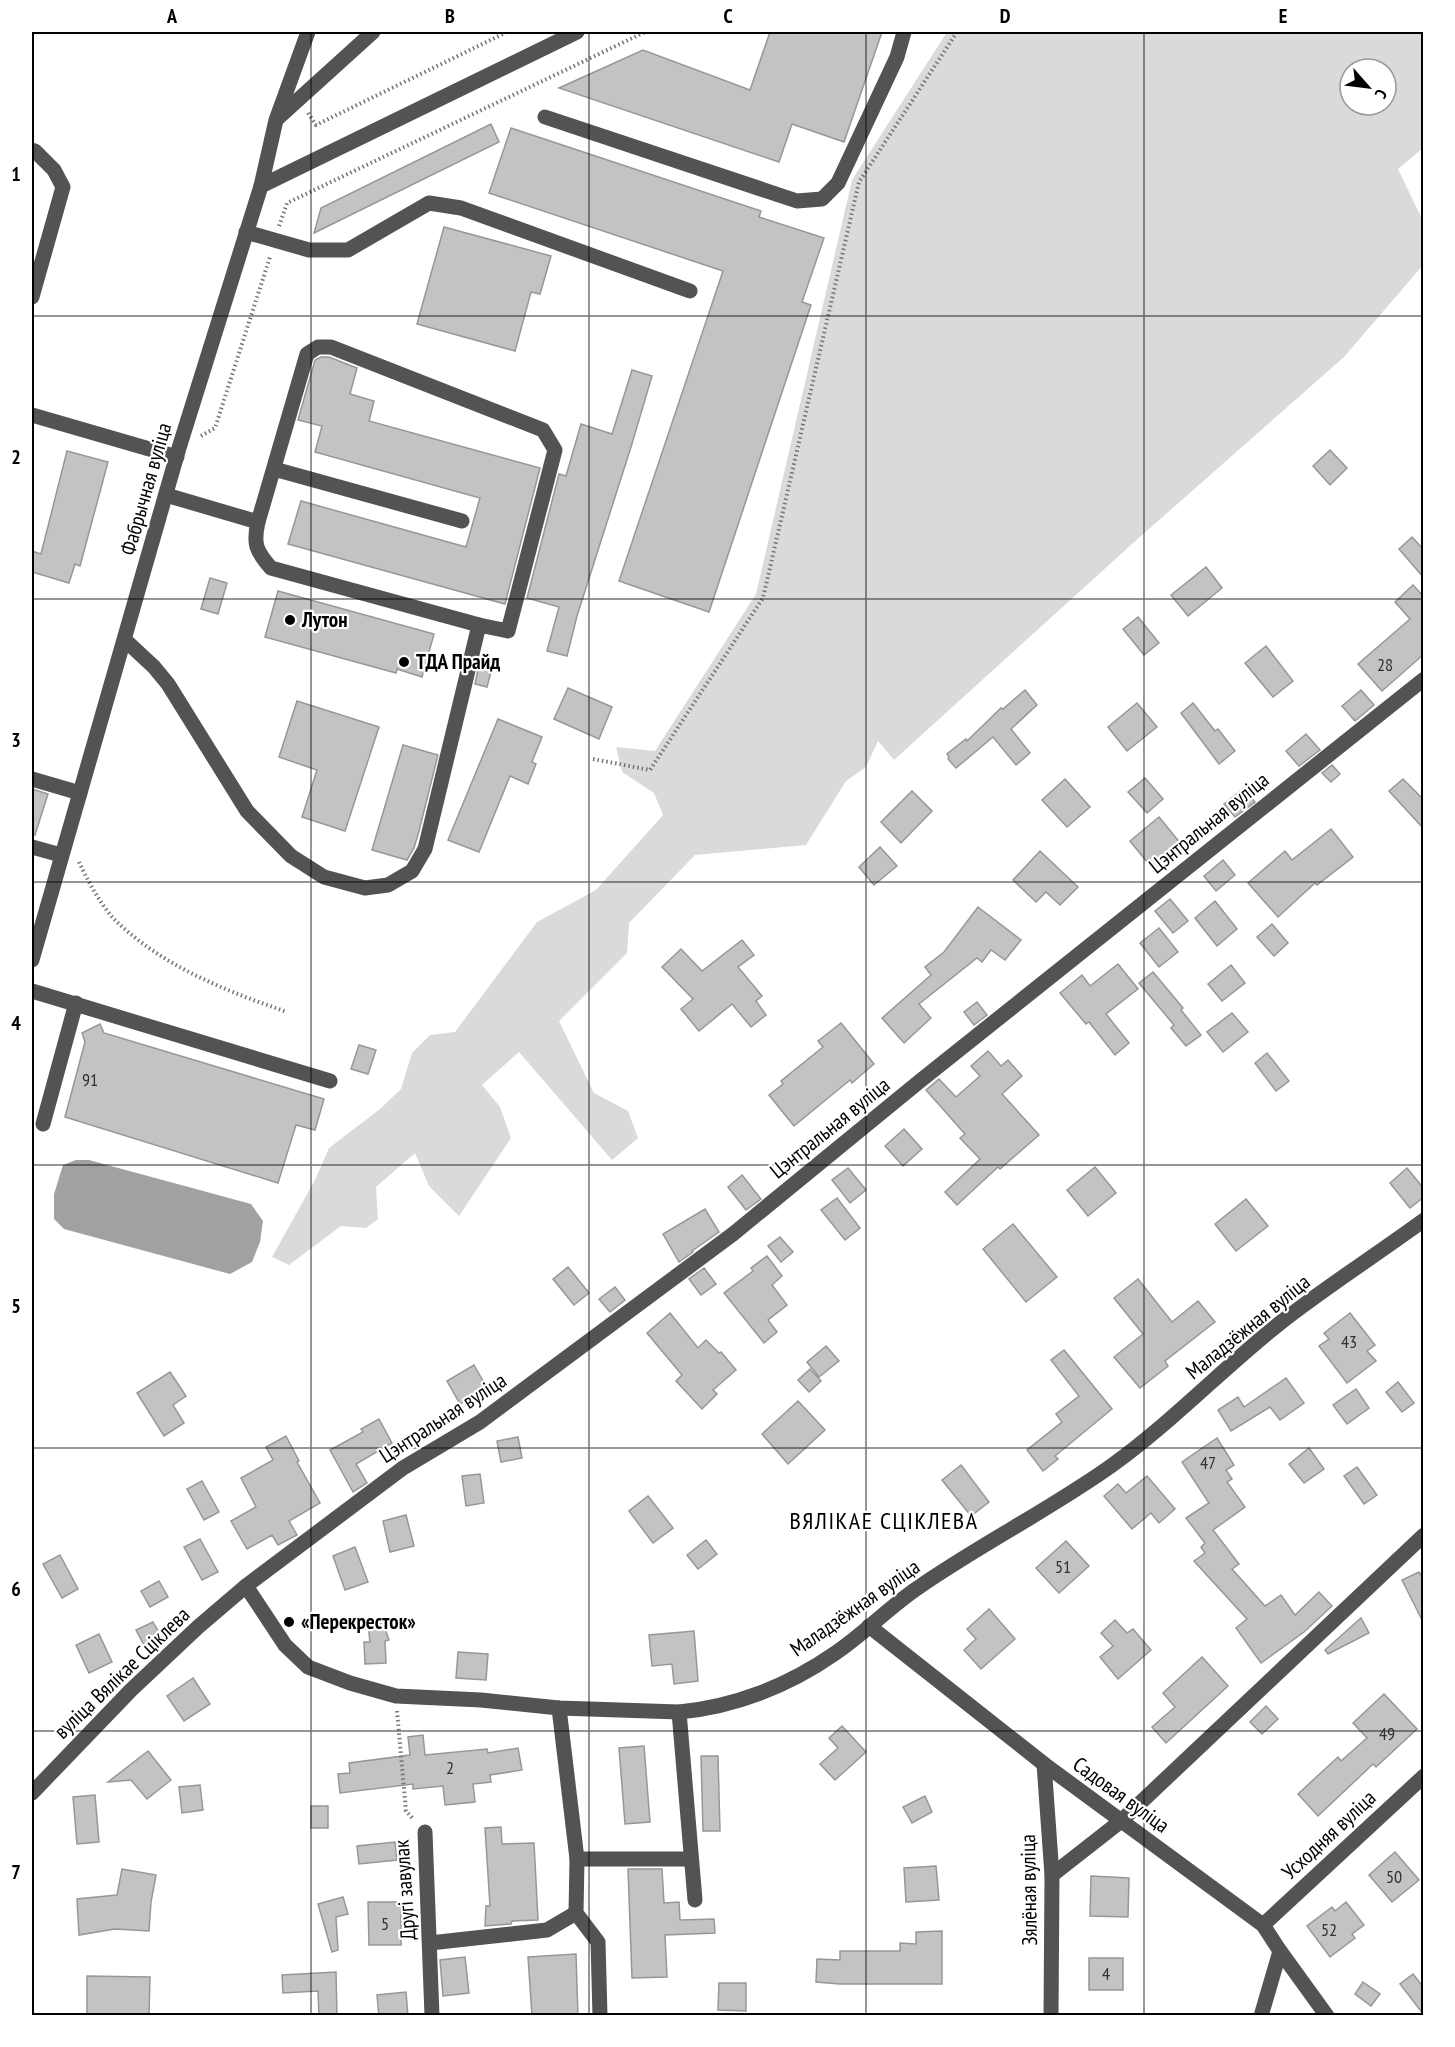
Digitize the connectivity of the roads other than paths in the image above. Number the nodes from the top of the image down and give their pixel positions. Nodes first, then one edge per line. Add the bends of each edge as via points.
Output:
1 (308, 32) edge
2 (374, 32) edge
3 (577, 32) edge
4 (904, 32) edge
5 (544, 117) dead end
6 (276, 120) junction
7 (32, 150) edge
8 (261, 186) junction
9 (246, 232) junction
10 (690, 291) dead end
11 (32, 297) edge
12 (32, 415) edge
13 (178, 453) junction
14 (274, 469) junction
15 (166, 495) junction
16 (462, 521) dead end
17 (258, 522) junction
18 (478, 625) junction
19 (124, 640) junction
20 (1424, 679) edge
21 (32, 779) edge
22 (80, 793) junction
23 (32, 847) edge
24 (61, 855) junction
25 (32, 960) edge
26 (32, 991) edge
27 (76, 1003) junction
28 (330, 1081) dead end
29 (42, 1124) dead end
30 (1424, 1220) edge
31 (1424, 1535) edge
32 (246, 1586) junction
33 (869, 1626) junction
34 (559, 1708) junction
35 (679, 1712) junction
36 (1044, 1764) junction
37 (1424, 1776) edge
38 (32, 1793) edge
39 (1121, 1821) junction
40 (425, 1832) road end
41 (577, 1859) junction
42 (690, 1859) junction
43 (1052, 1875) junction
44 (695, 1900) dead end
45 (576, 1913) junction
46 (1263, 1924) junction
47 (430, 1943) junction
48 (1280, 1951) junction
49 (432, 2016) edge
50 (600, 2016) edge
51 (1051, 2016) edge
52 (1261, 2016) edge
53 (1327, 2016) edge

1 - 6 street, Фабрычная вуліца
2 - 6 street
3 - 8 street
4 - 5 street via 897,57 838,183 822,199 797,201
6 - 8 street, Фабрычная вуліца
7 - 11 street via 54,170 63,187
8 - 9 street, Фабрычная вуліца
9 - 10 street via 309,250 348,250 429,203 461,208
9 - 13 street, Фабрычная вуліца
12 - 13 street
13 - 15 street, Фабрычная вуліца
14 - 16 street
14 - 17 street
14 - 18 street via 307,354 318,347 331,347 543,430 555,450 508,631
15 - 17 street
15 - 19 street, Фабрычная вуліца
17 - 18 street via 254,539 259,555 271,567
18 - 19 street via 425,849 412,871 388,885 364,888 324,877 276,841 247,811 168,684
19 - 22 street, Фабрычная вуліца
20 - 32 street, Цэнтральная вуліца via 732,1234 480,1422 403,1468
21 - 22 street
22 - 24 street, Фабрычная вуліца
23 - 24 street
24 - 25 street, Фабрычная вуліца
26 - 27 street
27 - 28 street
27 - 29 street
30 - 33 street, Маладзёжная вуліца via 1280,1323 1110,1467 918,1587
31 - 39 street
32 - 34 street, Маладзёжная вуліца via 285,1645 308,1667 396,1696
32 - 38 street, вуліца Вялікае Сціклева via 131,1690
33 - 35 street, Маладзёжная вуліца via 835,1654 776,1686 735,1701
33 - 36 street, Садовая вуліца
34 - 35 street, Маладзёжная вуліца
34 - 41 street
35 - 42 street
36 - 39 street, Садовая вуліца
36 - 43 street, Зялёная вуліца
37 - 46 street, Усходняя вуліца
39 - 43 street
39 - 46 street, Садовая вуліца
40 - 47 street, Другі завулак
41 - 42 street
41 - 45 street
42 - 44 street
43 - 51 street, Зялёная вуліца
45 - 47 street via 548,1930
45 - 50 street via 598,1942
46 - 48 street, Садовая вуліца
47 - 49 street, Другі завулак
48 - 52 street
48 - 53 street, Садовая вуліца

